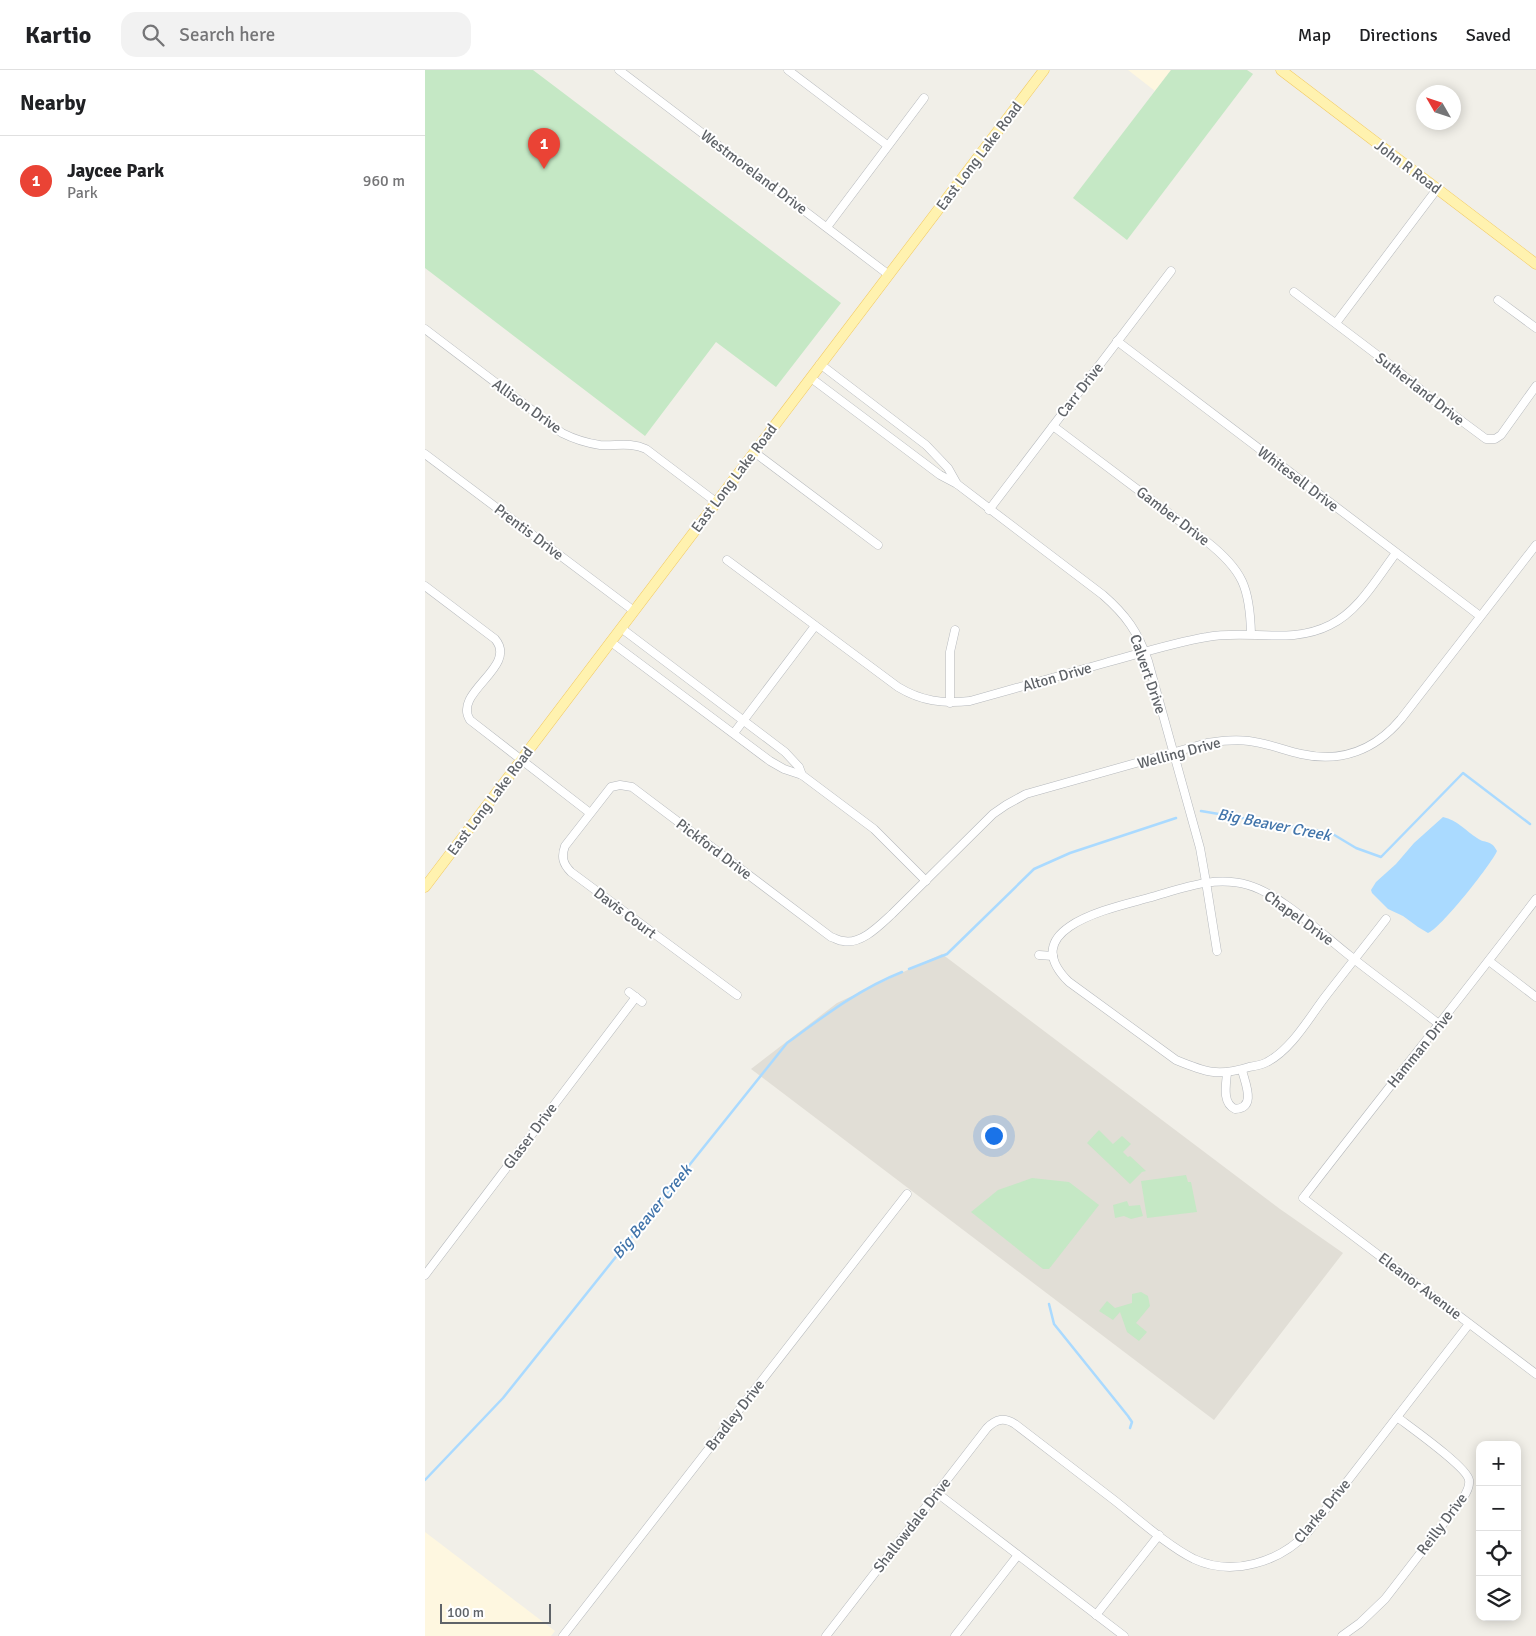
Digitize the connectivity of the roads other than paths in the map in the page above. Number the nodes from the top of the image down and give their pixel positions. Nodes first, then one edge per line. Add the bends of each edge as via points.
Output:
1 (619, 70) edge
2 (787, 70) edge
3 (1044, 70) edge
4 (1281, 70) edge
5 (924, 98) dead end
6 (887, 146) junction
7 (1437, 189) junction
8 (827, 227) junction
9 (1536, 264) edge
10 (1171, 271) dead end
11 (889, 275) junction
12 (1294, 292) dead end
13 (1498, 300) dead end
14 (1336, 324) junction
15 (1536, 328) edge
16 (425, 329) edge
17 (1117, 341) junction
18 (821, 364) junction
19 (811, 378) junction
20 (1536, 386) edge
21 (890, 417) junction
22 (1053, 426) junction
23 (880, 430) junction
24 (754, 452) junction
25 (425, 454) edge
26 (957, 484) junction
27 (716, 502) junction
28 (989, 510) junction
29 (878, 545) dead end
30 (1536, 545) edge
31 (1395, 553) junction
32 (727, 560) dead end
33 (425, 586) edge
34 (634, 611) junction
35 (1480, 616) junction
36 (815, 626) junction
37 (621, 628) junction
38 (955, 630) dead end
39 (1251, 634) junction
40 (611, 642) junction
41 (1144, 652) junction
42 (690, 680) junction
43 (681, 694) junction
44 (950, 703) junction
45 (744, 720) junction
46 (734, 733) junction
47 (1174, 753) junction
48 (521, 760) junction
49 (802, 775) junction
50 (590, 813) junction
51 (926, 881) junction
52 (1207, 882) junction
53 (425, 886) edge
54 (1536, 900) edge
55 (1386, 919) dead end
56 (843, 941) joint
57 (1217, 952) dead end
58 (1039, 955) dead end
59 (1053, 956) junction
60 (1354, 959) junction
61 (1489, 961) junction
62 (737, 995) dead end
63 (636, 997) dead end
64 (1536, 997) edge
65 (1439, 1025) junction
66 (1242, 1070) junction
67 (1227, 1072) junction
68 (907, 1194) dead end
69 (1303, 1198) joint
70 (425, 1275) edge
71 (1469, 1324) junction
72 (1536, 1374) edge
73 (1397, 1417) junction
74 (1002, 1419) joint
75 (937, 1492) junction
76 (1159, 1535) junction
77 (1018, 1555) junction
78 (1095, 1615) junction
79 (563, 1636) edge
80 (826, 1636) edge
81 (955, 1636) edge
82 (1124, 1636) edge
83 (1342, 1636) edge

1 - 8 street, Westmoreland Drive
2 - 6 street
3 - 11 main road, East Long Lake Road
4 - 7 main road, John R Road
5 - 6 street
6 - 8 street
7 - 9 main road, John R Road
7 - 14 street
8 - 11 street, Westmoreland Drive
10 - 17 street, Carr Drive
11 - 18 main road, East Long Lake Road
12 - 14 street, Sutherland Drive
13 - 15 street
14 - 20 street, Sutherland Drive via 1486,439 1501,435
16 - 27 street, Allison Drive via 562,433 592,444 640,446
17 - 22 street, Carr Drive
17 - 31 street, Whitesell Drive
18 - 19 main road, East Long Lake Road
18 - 21 street, Calvert Drive
19 - 23 street, Calvert Drive
19 - 24 main road, East Long Lake Road
21 - 23 street
21 - 26 street, Calvert Drive via 932,450
22 - 28 street, Carr Drive
22 - 39 street, Gamber Drive via 1225,557 1247,593
23 - 26 street, Calvert Drive
24 - 27 main road, East Long Lake Road
24 - 29 street
25 - 34 street, Prentis Drive
26 - 28 street, Calvert Drive
27 - 34 main road, East Long Lake Road
28 - 41 street, Calvert Drive via 1112,604 1131,624
30 - 35 street, Welling Drive
31 - 35 street, Whitesell Drive
31 - 39 street, Alton Drive via 1358,602 1334,623 1300,635
32 - 36 street, Alton Drive
33 - 48 street via 499,643 501,657 470,698 466,713 474,725
34 - 37 main road, East Long Lake Road
35 - 47 street, Welling Drive via 1392,730 1362,750 1314,756 1249,741 1226,740
36 - 44 street, Alton Drive via 906,693
36 - 45 street
37 - 40 main road, East Long Lake Road
37 - 42 street
38 - 44 street via 950,652
39 - 41 street, Alton Drive via 1210,636
40 - 43 street
40 - 48 main road, East Long Lake Road
41 - 44 street, Alton Drive via 970,701
41 - 47 street, Calvert Drive
42 - 43 street
42 - 45 street
43 - 46 street
45 - 46 street
45 - 49 street via 785,752
46 - 49 street via 777,765
47 - 51 street, Welling Drive via 1019,797 993,814
47 - 52 street, Calvert Drive
48 - 50 street
48 - 53 main road, East Long Lake Road
49 - 51 street via 874,829
50 - 56 street, Pickford Drive via 611,787 620,784 632,787 831,937
50 - 62 street, Davis Court via 565,846 563,856 567,868
51 - 56 street, Welling Drive via 875,929 855,941
52 - 57 street, Calvert Drive
52 - 59 street, Chapel Drive via 1099,912 1073,923 1057,940
52 - 60 street, Chapel Drive via 1235,882 1259,889
54 - 61 street, Hamman Drive
55 - 60 street
58 - 59 street
59 - 67 street via 1059,972 1069,982 1176,1060 1209,1072
60 - 65 street, Chapel Drive
60 - 66 street via 1282,1051 1267,1062
61 - 64 street
61 - 65 street, Hamman Drive
63 - 70 street, Glaser Drive
65 - 69 street, Hamman Drive
66 - 67 street
66 - 67 street via 1249,1098 1246,1106 1235,1110 1227,1103
68 - 79 street, Bradley Drive
69 - 71 street, Eleanor Avenue
71 - 72 street, Eleanor Avenue
71 - 73 street, Clarke Drive
73 - 76 street, Clarke Drive via 1308,1532 1276,1556 1248,1565 1212,1564 1193,1558
73 - 83 street, Reilly Drive via 1463,1469 1470,1481 1469,1487 1385,1599
74 - 75 street, Shallowdale Drive via 987,1428
74 - 76 street, Clarke Drive via 1015,1424
75 - 77 street
75 - 80 street, Shallowdale Drive
76 - 78 street
77 - 78 street
77 - 81 street
78 - 82 street

